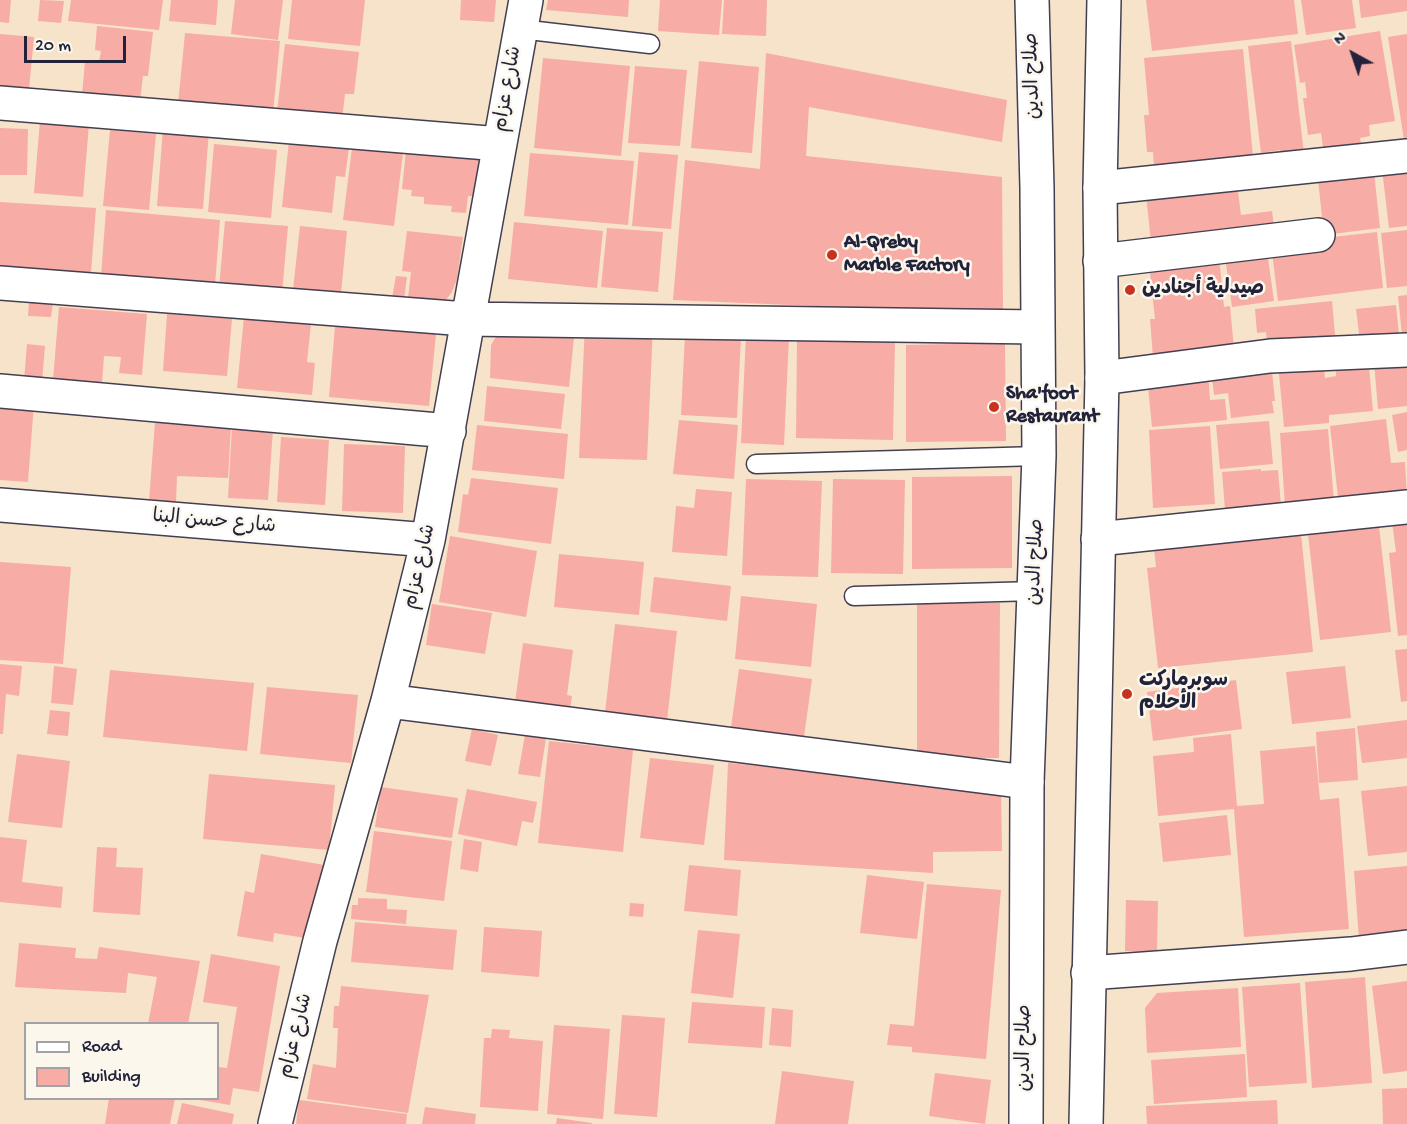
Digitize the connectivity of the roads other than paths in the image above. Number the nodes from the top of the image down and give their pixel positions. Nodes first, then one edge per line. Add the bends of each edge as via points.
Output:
1 (1032, 0) edge
2 (1104, 0) edge
3 (523, 14) edge
4 (650, 44) dead end
5 (0, 103) edge
6 (500, 144) junction
7 (1407, 156) edge
8 (1100, 188) junction
9 (1318, 235) dead end
10 (1100, 261) junction
11 (0, 284) edge
12 (466, 319) junction
13 (1038, 327) junction
14 (1407, 350) edge
15 (1102, 378) junction
16 (0, 391) edge
17 (449, 431) junction
18 (1039, 456) junction
19 (756, 464) dead end
20 (0, 505) edge
21 (1407, 507) edge
22 (1098, 539) junction
23 (428, 540) junction
24 (1036, 591) junction
25 (854, 596) dead end
26 (388, 702) junction
27 (1027, 782) junction
28 (1407, 947) edge
29 (1088, 973) junction
30 (275, 1124) edge
31 (1026, 1124) edge
32 (1086, 1124) edge

1 - 13 main road, صلاح الدين
2 - 8 main road
3 - 4 lane
3 - 6 main road, شارع عزام
5 - 6 main road
6 - 12 main road, شارع عزام
7 - 8 main road
8 - 10 main road
9 - 10 main road
10 - 15 main road
11 - 12 main road
12 - 13 main road
12 - 17 main road, شارع عزام
13 - 18 main road, صلاح الدين
14 - 15 main road via 1270,356
15 - 22 main road
16 - 17 main road
17 - 23 main road, شارع عزام
18 - 19 lane
18 - 24 main road, صلاح الدين
20 - 23 main road, شارع حسن البنا
21 - 22 main road
22 - 29 main road
23 - 26 main road, شارع عزام
24 - 25 lane
24 - 27 main road, صلاح الدين
26 - 27 main road
26 - 30 main road, شارع عزام via 320,941
27 - 31 main road, صلاح الدين
28 - 29 main road
29 - 32 main road

